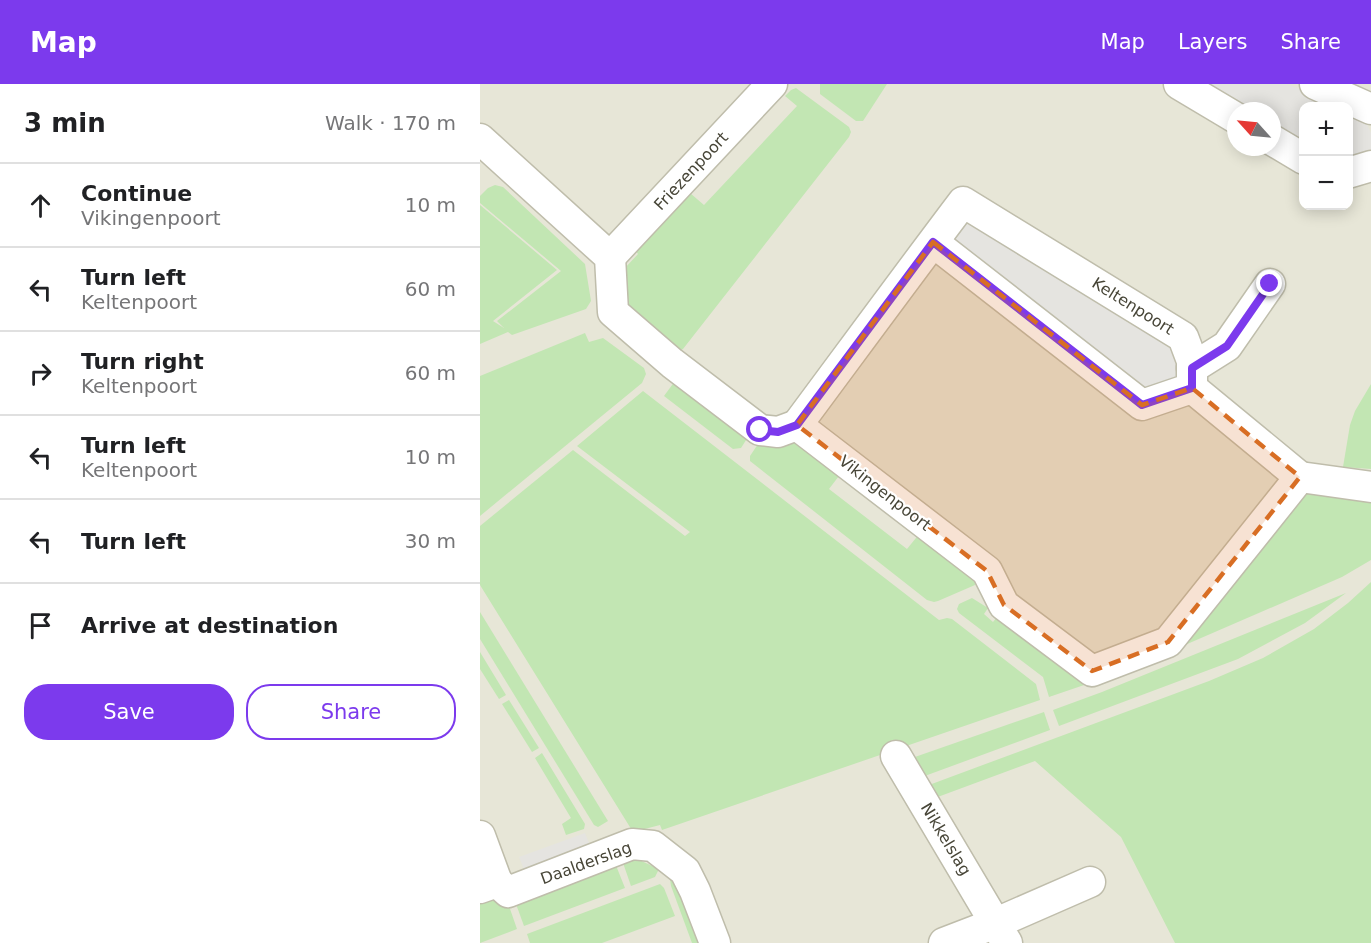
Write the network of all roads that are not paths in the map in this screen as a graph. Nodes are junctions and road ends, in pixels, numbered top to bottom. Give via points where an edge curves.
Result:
1 (771, 84) edge
2 (1179, 84) edge
3 (1315, 84) edge
4 (1371, 109) edge
5 (1227, 113) edge
6 (480, 139) edge
7 (1281, 145) edge
8 (1299, 156) edge
9 (1371, 166) edge
10 (1353, 171) edge
11 (933, 242) junction
12 (610, 257) junction
13 (1270, 284) dead end
14 (1192, 378) junction
15 (797, 425) junction
16 (1300, 477) junction
17 (1371, 488) edge
18 (896, 756) dead end
19 (480, 836) edge
20 (1090, 882) dead end
21 (488, 885) edge
22 (1002, 933) edge
23 (715, 943) edge
24 (944, 943) edge

1 - 12 street, Friezenpoort
2 - 5 street
3 - 4 street
6 - 12 street
7 - 8 street
9 - 10 street
11 - 14 street via 1142,405
11 - 14 street, Keltenpoort via 963,202 1183,337 1192,361
11 - 15 street, Keltenpoort
12 - 15 street via 613,312 760,430 778,432
13 - 14 street via 1227,346
14 - 16 street
15 - 16 street, Vikingenpoort via 987,571 1004,605 1092,671 1168,642
16 - 17 street
18 - 22 street, Nikkelslag
19 - 21 street
20 - 22 street
21 - 23 street, Daalderslag via 508,892 632,844 653,846 685,871
22 - 24 street

